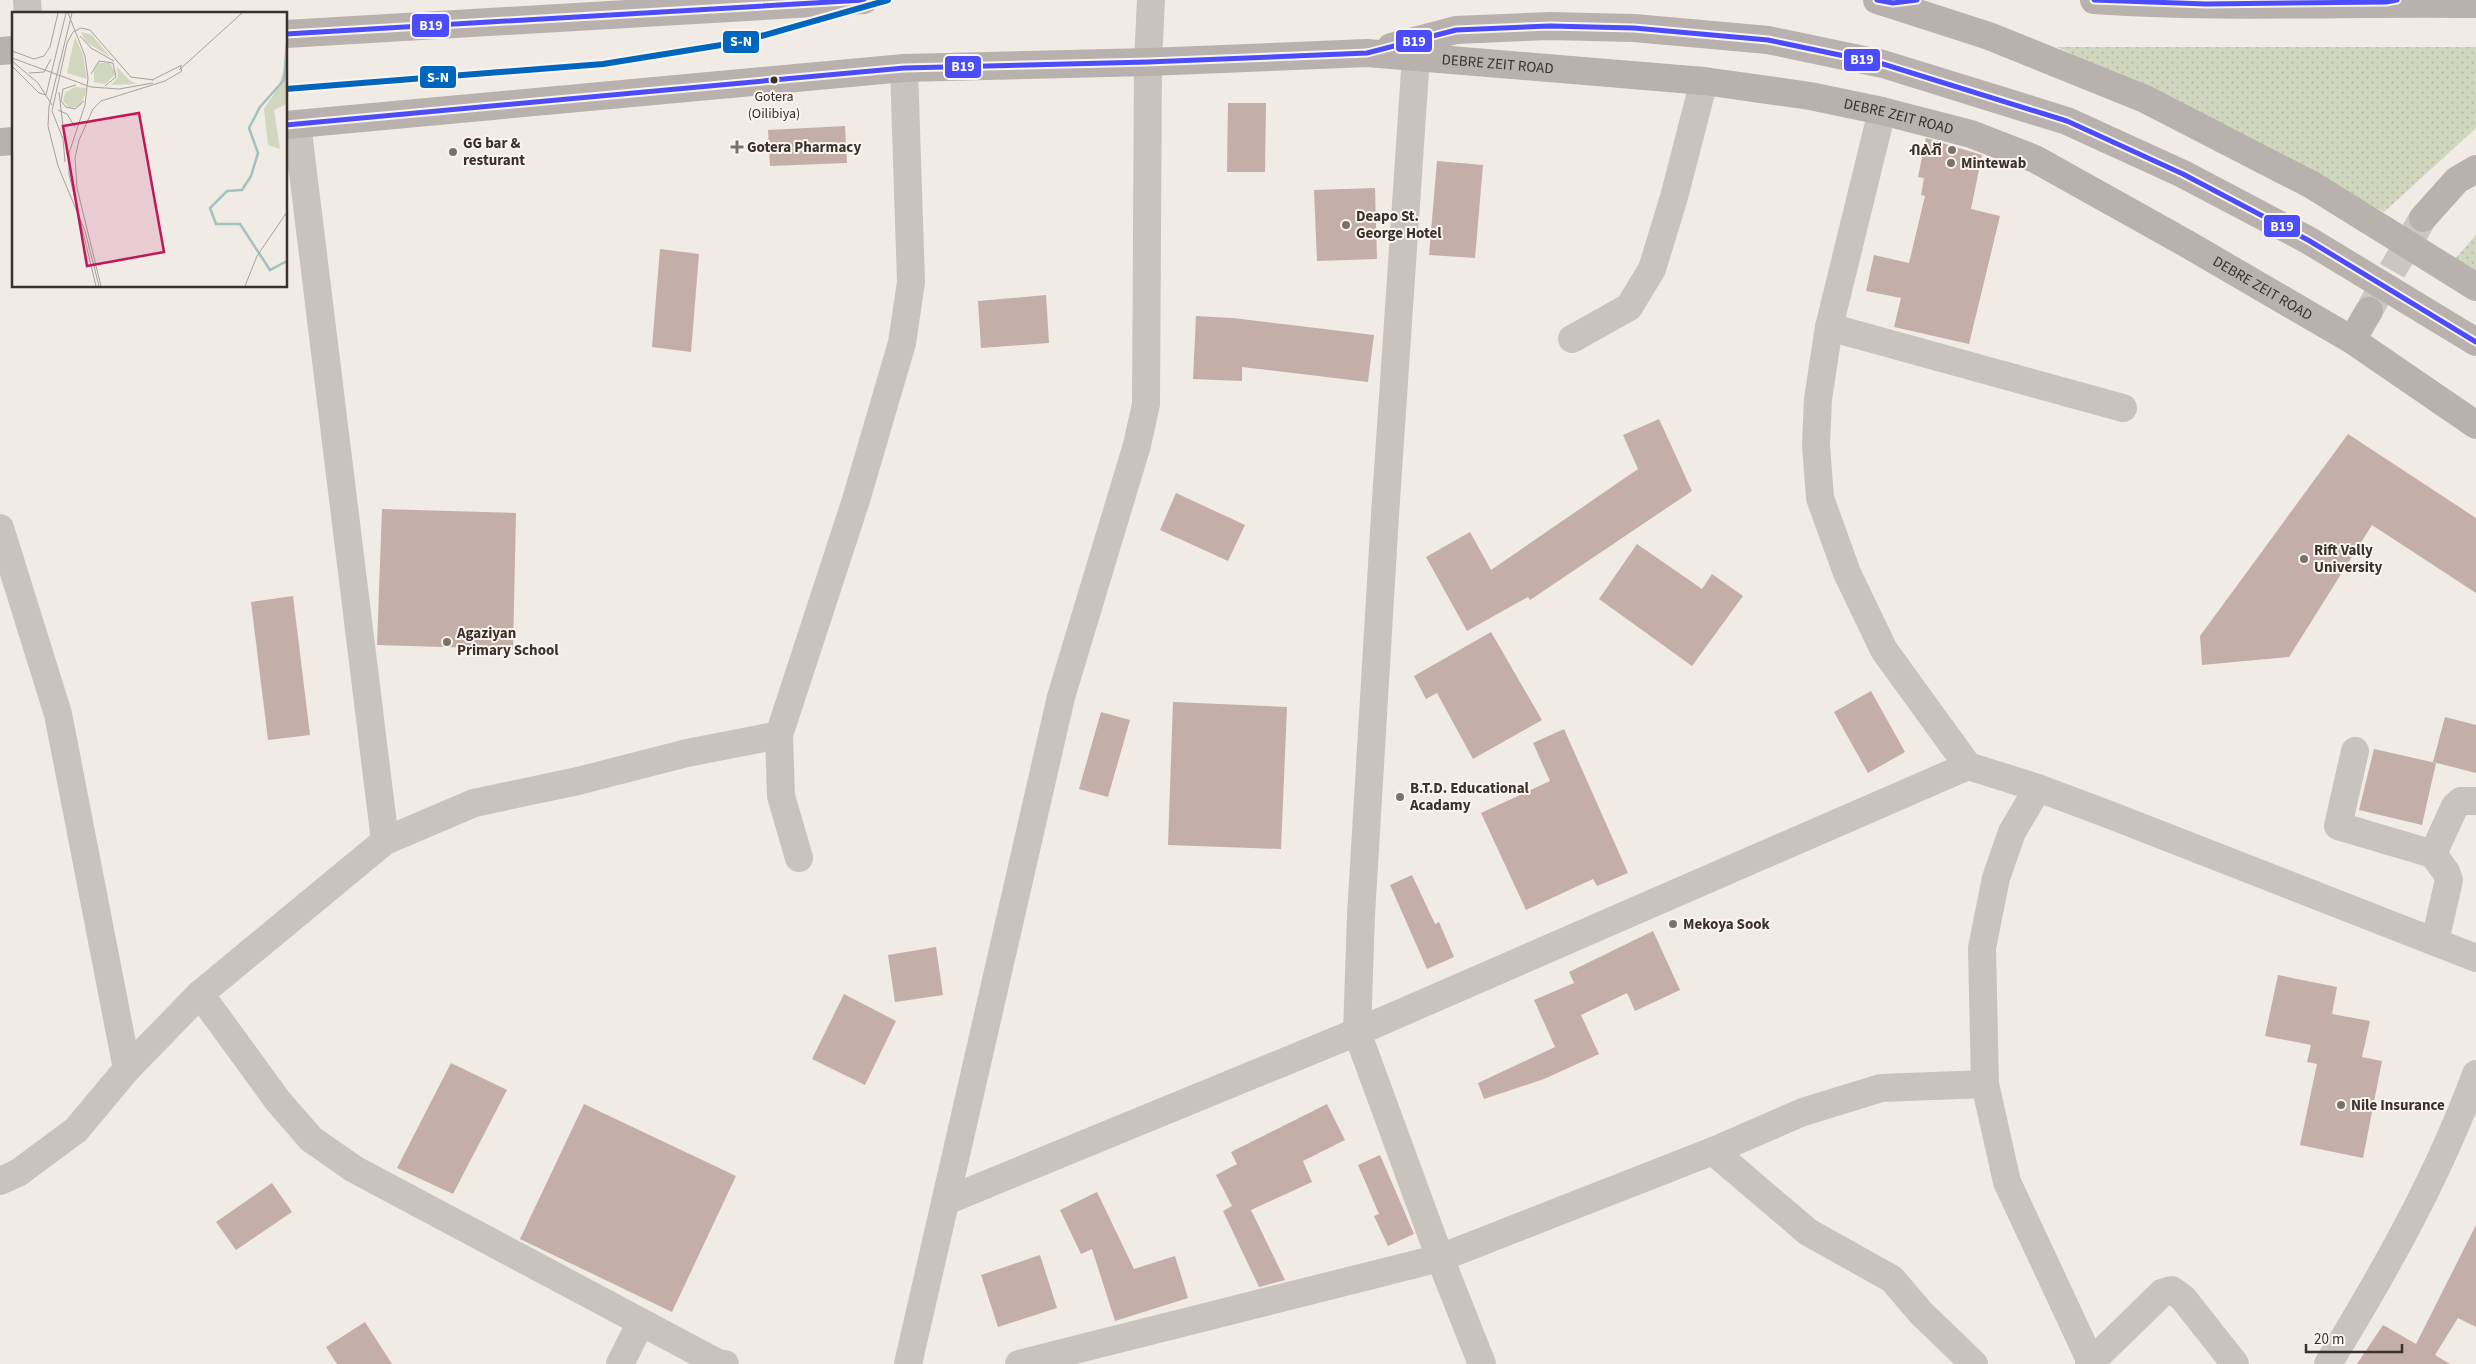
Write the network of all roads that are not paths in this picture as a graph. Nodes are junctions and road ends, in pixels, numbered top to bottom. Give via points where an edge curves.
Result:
1 (864, 0) edge
2 (1151, 0) edge
3 (2094, 0) edge
4 (1896, 1) edge
5 (2392, 1) edge
6 (2476, 4) edge
7 (288, 34) edge
8 (1367, 53) junction
9 (1416, 56) junction
10 (1148, 62) junction
11 (904, 68) junction
12 (1704, 81) junction
13 (1882, 111) junction
14 (292, 125) edge
15 (2476, 169) edge
16 (2424, 218) tunnel mouth
17 (2476, 287) edge
18 (2369, 311) tunnel mouth
19 (1829, 327) junction
20 (2470, 338) edge
21 (1572, 339) dead end
22 (2352, 340) junction
23 (2123, 408) dead end
24 (2476, 425) edge
25 (0, 528) edge
26 (779, 735) junction
27 (2356, 751) dead end
28 (1968, 766) junction
29 (2038, 788) junction
30 (2476, 802) edge
31 (385, 841) junction
32 (2433, 854) junction
33 (799, 858) dead end
34 (2435, 941) junction
35 (2476, 958) edge
36 (200, 994) junction
37 (1357, 1032) junction
38 (127, 1068) junction
39 (2476, 1074) edge
40 (1985, 1084) junction
41 (1713, 1151) junction
42 (0, 1181) edge
43 (946, 1201) junction
44 (1440, 1258) junction
45 (641, 1322) junction
46 (2090, 1363) edge
47 (620, 1364) edge
48 (725, 1364) edge
49 (908, 1364) edge
50 (1019, 1364) edge
51 (1482, 1364) edge
52 (1974, 1364) edge
53 (2235, 1364) edge
54 (2328, 1364) edge

1 - 7 main road
2 - 10 street
3 - 5 main road via 2206,4
4 - 17 main road via 2145,100 2312,185
5 - 6 main road
8 - 9 main road, DEBRE ZEIT ROAD
8 - 10 main road, DEBRE ZEIT ROAD
8 - 20 main road via 1456,30 1550,26 1634,28 1768,40 1883,64 2067,121 2183,174 2308,240
9 - 12 main road, DEBRE ZEIT ROAD
9 - 37 street via 1360,915
10 - 11 main road, DEBRE ZEIT ROAD
10 - 43 street via 1146,404 1137,445 1061,698
11 - 14 main road, DEBRE ZEIT ROAD
11 - 26 street via 911,282 902,343 856,500
12 - 13 main road, DEBRE ZEIT ROAD via 1810,96
12 - 21 street via 1652,269 1629,307
13 - 19 street
13 - 22 main road, DEBRE ZEIT ROAD via 1971,134 2035,159
14 - 31 street
15 - 16 main road via 2457,180
18 - 22 main road
19 - 23 street
19 - 28 street via 1818,399 1816,445 1820,498 1847,573 1884,650
22 - 24 main road, DEBRE ZEIT ROAD
25 - 38 street via 58,714
26 - 31 street via 474,803
26 - 33 street via 781,796
27 - 32 street via 2338,826
28 - 29 street
28 - 37 street
29 - 34 street
29 - 40 street via 2012,832 1999,869 1982,948
30 - 32 street via 2461,801 2455,806
31 - 36 street
32 - 34 street via 2449,880
34 - 35 street
36 - 38 street
36 - 45 street via 278,1101 311,1139 354,1169
37 - 43 street
37 - 44 street
38 - 42 street via 76,1130 18,1173
39 - 54 street via 2458,1124 2429,1187 2383,1274
40 - 41 street via 1881,1088 1802,1112
40 - 46 street via 2007,1182
41 - 44 street
41 - 52 street via 1808,1232 1892,1279 1921,1314
43 - 49 street
44 - 50 street
44 - 51 street
45 - 47 street
45 - 48 street
46 - 53 street via 2162,1293 2172,1290 2183,1298

